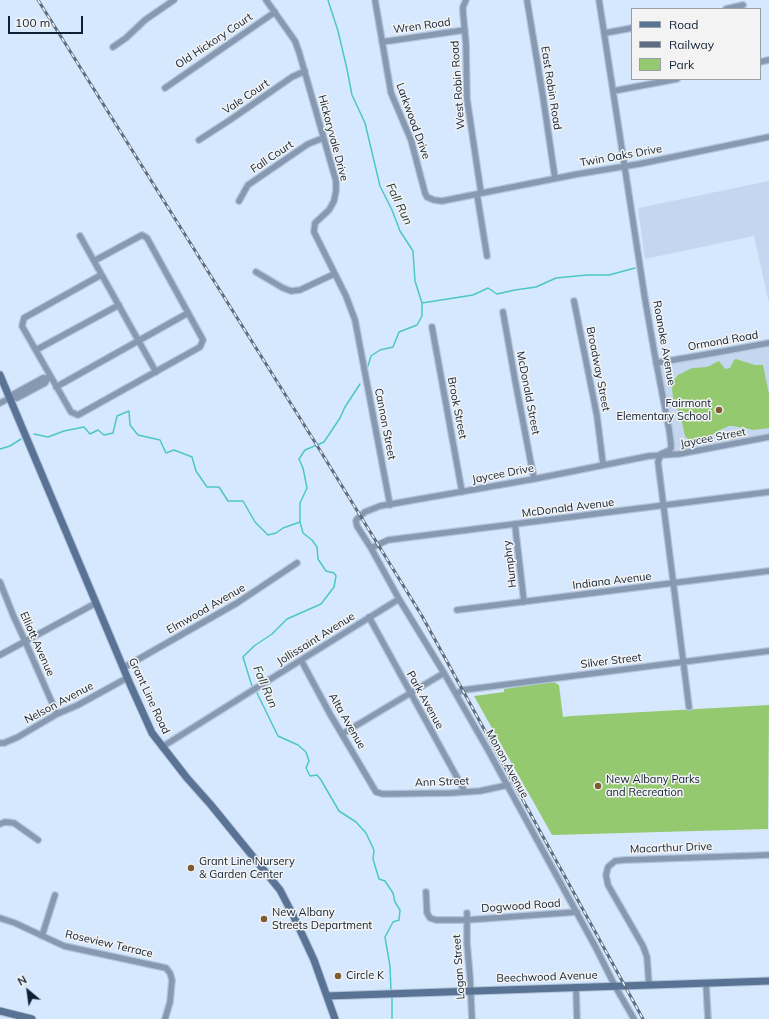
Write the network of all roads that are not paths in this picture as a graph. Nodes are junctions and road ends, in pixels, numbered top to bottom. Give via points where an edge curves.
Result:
1 (174, 0) edge
2 (266, 0) edge
3 (376, 0) edge
4 (466, 0) edge
5 (527, 0) edge
6 (599, 0) edge
7 (743, 5) dead end
8 (730, 8) edge
9 (275, 12) junction
10 (631, 28) edge
11 (465, 30) junction
12 (605, 33) junction
13 (382, 42) junction
14 (113, 47) dead end
15 (305, 71) junction
16 (672, 80) edge
17 (165, 88) dead end
18 (613, 91) junction
19 (769, 137) edge
20 (324, 138) junction
21 (199, 140) dead end
22 (625, 166) junction
23 (555, 178) junction
24 (479, 193) junction
25 (239, 201) dead end
26 (80, 236) dead end
27 (487, 256) dead end
28 (94, 261) junction
29 (256, 272) dead end
30 (334, 274) junction
31 (101, 275) junction
32 (574, 301) dead end
33 (118, 305) junction
34 (503, 312) dead end
35 (188, 313) junction
36 (432, 328) dead end
37 (138, 341) junction
38 (769, 342) edge
39 (361, 348) joint
40 (36, 350) junction
41 (656, 363) junction
42 (156, 372) junction
43 (0, 375) edge
44 (49, 377) junction
45 (56, 387) junction
46 (11, 397) junction
47 (0, 403) edge
48 (769, 438) edge
49 (660, 455) junction
50 (603, 464) junction
51 (534, 478) junction
52 (462, 492) junction
53 (769, 492) edge
54 (390, 505) junction
55 (664, 505) junction
56 (356, 523) joint
57 (515, 525) junction
58 (371, 548) junction
59 (297, 563) dead end
60 (769, 571) edge
61 (0, 582) edge
62 (674, 583) junction
63 (399, 599) junction
64 (524, 602) junction
65 (96, 603) junction
66 (457, 610) dead end
67 (368, 617) junction
68 (26, 641) junction
69 (769, 651) edge
70 (0, 655) edge
71 (301, 660) junction
72 (684, 662) junction
73 (123, 668) junction
74 (444, 672) junction
75 (127, 678) junction
76 (410, 693) junction
77 (456, 694) junction
78 (689, 707) dead end
79 (57, 714) junction
80 (342, 734) junction
81 (0, 743) edge
82 (162, 747) junction
83 (508, 785) junction
84 (376, 792) joint
85 (465, 792) junction
86 (0, 824) edge
87 (38, 840) dead end
88 (769, 855) edge
89 (426, 892) dead end
90 (55, 895) dead end
91 (576, 912) junction
92 (467, 913) dead end
93 (0, 918) edge
94 (467, 920) junction
95 (42, 936) junction
96 (769, 981) edge
97 (706, 983) junction
98 (649, 985) junction
99 (616, 986) junction
100 (576, 988) junction
101 (471, 991) junction
102 (326, 996) junction
103 (0, 1011) edge
104 (32, 1019) edge
105 (165, 1019) edge
106 (335, 1019) edge
107 (472, 1019) edge
108 (577, 1019) edge
109 (634, 1019) edge
110 (708, 1019) edge

1 - 14 street
2 - 9 street, Hickoryvale Drive
3 - 13 street, Larkwood Drive
4 - 11 street, West Robin Road via 463,12
5 - 23 street, East Robin Road
6 - 12 street, Roanoke Avenue
7 - 8 street
9 - 15 street, Hickoryvale Drive via 297,46
9 - 17 street, Old Hickory Court
10 - 12 street
11 - 13 street, Wren Road
11 - 24 street, West Robin Road via 467,100
12 - 18 street, Roanoke Avenue
13 - 24 street, Larkwood Drive via 391,93 411,140 427,197 438,201
15 - 20 street, Hickoryvale Drive
15 - 21 street, Vale Court via 292,77
16 - 18 street
18 - 22 street, Roanoke Avenue
19 - 22 street, Twin Oaks Drive
20 - 25 street, Fall Court via 308,144 248,185
20 - 30 street, Hickoryvale Drive via 336,181 336,191 329,210 315,223 314,232
22 - 23 street, Twin Oaks Drive
22 - 41 street, Roanoke Avenue
23 - 24 street, Twin Oaks Drive
24 - 27 street, West Robin Road
26 - 28 street
28 - 31 street
28 - 35 street via 142,235 147,238
29 - 30 street via 291,291 300,290
30 - 39 street, Hickoryvale Drive via 353,311
31 - 33 street
31 - 40 street via 24,318 22,326
32 - 50 street, Broadway Street
33 - 37 street
33 - 40 street
34 - 51 street, McDonald Street
35 - 37 street
35 - 42 street via 203,340 200,347
36 - 52 street, Brook Street
37 - 42 street
37 - 45 street
38 - 41 street, Ormond Road
39 - 54 street, Cannon Street
40 - 44 street
41 - 49 street, Roanoke Avenue via 671,444 670,450
42 - 45 street via 78,415 71,412
43 - 46 main road, Grant Line Road
44 - 45 street
44 - 46 street
46 - 47 street
46 - 65 main road, Grant Line Road
48 - 49 street, Jaycee Street
49 - 50 street, Jaycee Drive
49 - 55 street via 658,462
50 - 51 street, Jaycee Drive
51 - 52 street, Jaycee Drive
52 - 54 street, Jaycee Drive
53 - 55 street, McDonald Avenue
54 - 56 street, Jaycee Drive via 368,510
55 - 57 street, McDonald Avenue
55 - 62 street
56 - 58 street, Monon Avenue
57 - 58 street, McDonald Avenue via 388,540
57 - 64 street, Humphry
58 - 63 street, Monon Avenue
59 - 73 street, Elmwood Avenue via 237,603
60 - 62 street, Indiana Avenue
61 - 68 street, Elliott Avenue
62 - 64 street, Indiana Avenue
62 - 72 street
63 - 67 street, Jollissaint Avenue
63 - 74 street, Monon Avenue
64 - 66 street, Indiana Avenue
65 - 68 street
65 - 73 main road, Grant Line Road
67 - 71 street, Jollissaint Avenue
67 - 76 street, Park Avenue
68 - 70 street
68 - 79 street, Elliott Avenue
69 - 72 street, Silver Street
71 - 80 street, Alta Avenue
71 - 82 street, Jollissaint Avenue
72 - 77 street, Silver Street via 463,690
72 - 78 street
73 - 75 main road, Grant Line Road
74 - 76 street
74 - 77 street, Monon Avenue
75 - 79 street, Nelson Avenue
75 - 82 main road, Grant Line Road via 152,733
76 - 80 street
76 - 85 street, Park Avenue
77 - 83 street, Monon Avenue
79 - 81 street, Nelson Avenue via 18,737
80 - 84 street, Alta Avenue
82 - 102 main road, Grant Line Road via 280,890 314,960
83 - 85 street, Ann Street
83 - 91 street, Monon Avenue
84 - 85 street, Ann Street
86 - 87 street via 14,823
88 - 98 street, Macarthur Drive via 625,860 615,861 608,867 608,885 647,957
89 - 94 street, Dogwood Road via 427,913 430,918
90 - 95 street
91 - 94 street, Dogwood Road
91 - 99 street, Monon Avenue
92 - 94 street, Logan Street
93 - 95 street, Roseview Terrace
94 - 101 street, Logan Street
95 - 105 street, Roseview Terrace via 71,948 166,968 172,980
96 - 97 main road, Beechwood Avenue
97 - 98 main road, Beechwood Avenue
97 - 110 street
98 - 99 main road, Beechwood Avenue
99 - 100 main road, Beechwood Avenue
99 - 109 street, Monon Avenue
100 - 101 main road, Beechwood Avenue
100 - 108 street
101 - 102 main road, Beechwood Avenue
101 - 107 street, Logan Street
102 - 106 main road, Grant Line Road
103 - 104 main road

